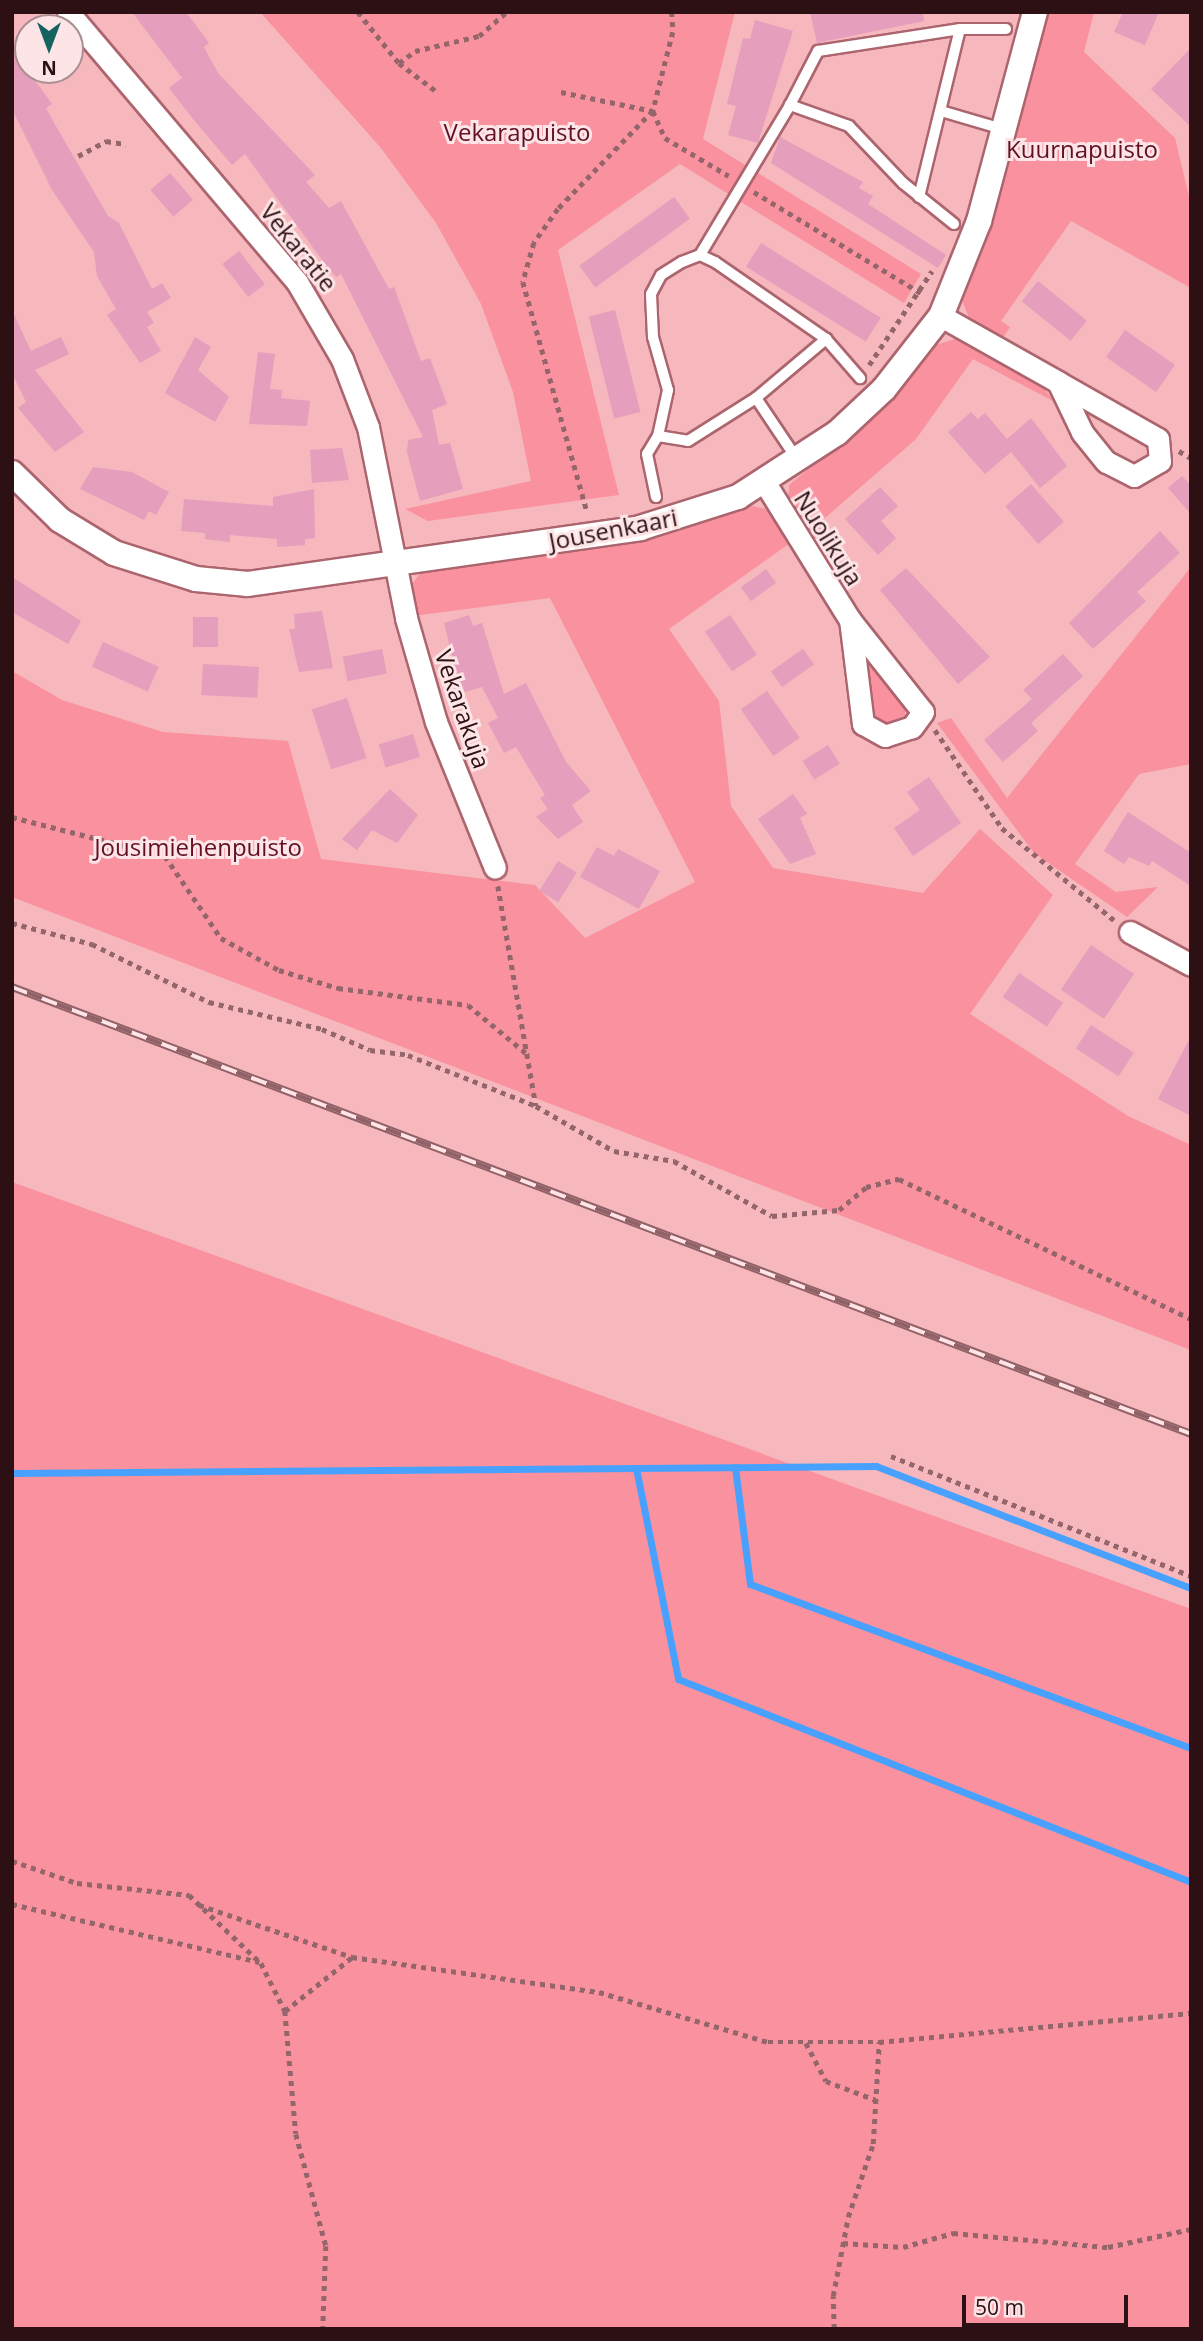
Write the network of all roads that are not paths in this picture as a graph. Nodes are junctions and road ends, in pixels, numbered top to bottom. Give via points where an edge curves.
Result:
1 (68, 12) edge
2 (1035, 12) edge
3 (960, 29) junction
4 (1006, 29) dead end
5 (790, 105) junction
6 (941, 111) junction
7 (1002, 129) junction
8 (919, 197) junction
9 (954, 224) dead end
10 (700, 256) junction
11 (941, 316) junction
12 (826, 339) junction
13 (860, 378) dead end
14 (1058, 382) junction
15 (756, 398) junction
16 (658, 436) junction
17 (799, 461) junction
18 (12, 473) edge
19 (765, 483) junction
20 (656, 497) dead end
21 (394, 564) junction
22 (850, 620) junction
23 (495, 868) road end
24 (1130, 932) road end
25 (1191, 965) edge

1 - 21 street, Vekaratie via 315,309 368,427
2 - 7 street, Jousenkaari
3 - 4 lane
3 - 5 lane via 818,51
3 - 6 lane
5 - 8 lane via 849,126
5 - 10 lane
6 - 7 lane
6 - 8 lane
7 - 11 street, Jousenkaari via 979,221
8 - 9 lane
10 - 12 lane
10 - 16 lane via 660,275 651,294 653,337 668,390
11 - 14 street
11 - 17 street, Jousenkaari via 884,389
12 - 13 lane
12 - 15 lane
14 - 14 street via 1082,432 1106,462 1134,476 1160,461 1158,439
15 - 16 lane via 688,441
15 - 17 lane
16 - 20 lane via 647,454
17 - 19 street, Jousenkaari
18 - 21 street, Jousenkaari via 86,538 147,567 196,579 248,584
19 - 21 street, Jousenkaari via 662,524
19 - 22 street, Nuolikuja
21 - 23 street, Vekarakuja via 436,722
22 - 22 street, Nuolikuja via 863,724 885,736 912,727 923,712
24 - 25 street

